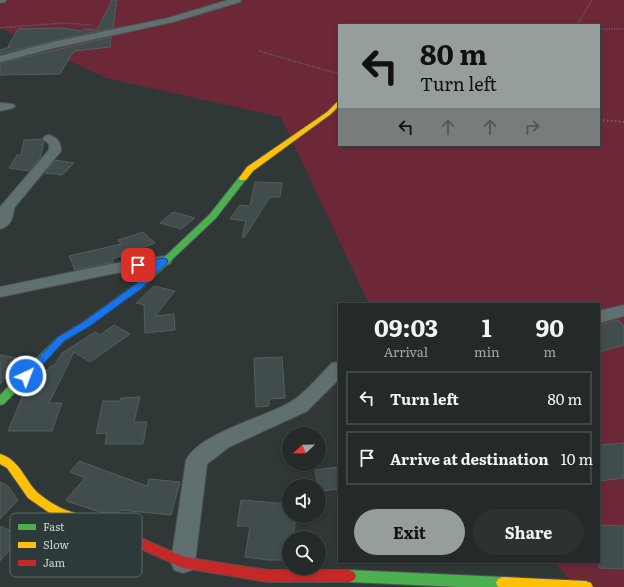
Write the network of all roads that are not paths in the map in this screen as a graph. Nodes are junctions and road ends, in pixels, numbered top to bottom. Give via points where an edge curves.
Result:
1 (237, 0) edge
2 (0, 59) edge
3 (338, 103) edge
4 (49, 139) dead end
5 (0, 224) edge
6 (164, 261) junction
7 (0, 292) edge
8 (624, 310) edge
9 (600, 317) edge
10 (338, 369) edge
11 (0, 401) edge
12 (0, 458) edge
13 (61, 513) edge
14 (142, 543) edge
15 (183, 562) junction
16 (586, 587) edge

1 - 2 street via 170,20
3 - 6 street via 329,113 250,169 213,216
4 - 5 street via 55,143 55,151 7,206 5,219
6 - 7 street
6 - 11 street via 139,286 61,339
8 - 9 street
10 - 15 street via 300,406 222,441 197,460
12 - 13 street via 11,465 32,495
14 - 15 street
15 - 16 street via 268,576 322,575

